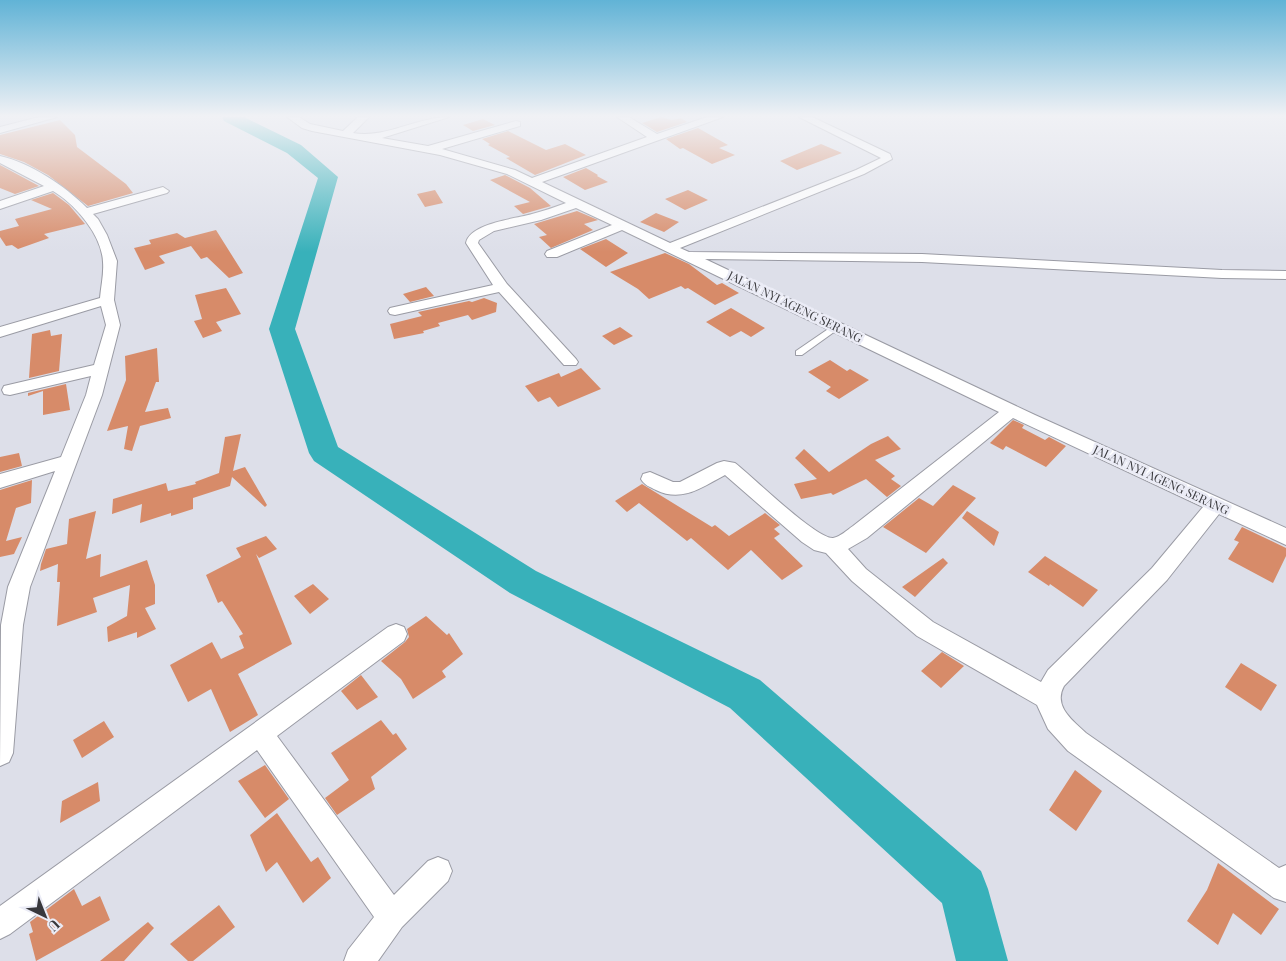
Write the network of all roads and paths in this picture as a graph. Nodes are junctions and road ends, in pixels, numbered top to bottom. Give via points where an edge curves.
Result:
1 (8, 162) edge
2 (478, 162) edge
3 (589, 162) edge
4 (881, 162) edge
5 (532, 182) junction
6 (55, 186) junction
7 (163, 191) dead end
8 (578, 203) junction
9 (0, 205) edge
10 (86, 212) junction
11 (623, 225) junction
12 (670, 247) junction
13 (552, 254) dead end
14 (688, 256) junction
15 (1286, 275) edge
16 (502, 287) junction
17 (107, 300) junction
18 (395, 311) dead end
19 (836, 327) junction
20 (0, 332) edge
21 (799, 353) dead end
22 (570, 362) dead end
23 (102, 368) junction
24 (10, 390) dead end
25 (1011, 410) junction
26 (68, 461) junction
27 (650, 479) dead end
28 (0, 481) edge
29 (1215, 505) junction
30 (1286, 537) edge
31 (832, 546) junction
32 (396, 634) dead end
33 (1046, 698) junction
34 (260, 733) junction
35 (0, 746) edge
36 (0, 753) edge
37 (438, 871) dead end
38 (1285, 886) edge
39 (392, 917) junction
40 (0, 924) edge
41 (359, 961) edge

1 - 6 street
2 - 5 street, JALAN NYI AGENG SERANG
3 - 5 street
4 - 12 street
5 - 8 street, JALAN NYI AGENG SERANG
6 - 9 street
6 - 10 street
7 - 10 street
8 - 11 street, JALAN NYI AGENG SERANG
8 - 16 street via 538,217 490,228 473,238 472,243
10 - 17 street via 101,235 110,261
11 - 12 street, JALAN NYI AGENG SERANG
11 - 13 street
12 - 14 street, JALAN NYI AGENG SERANG
14 - 15 street via 922,258
14 - 19 street, JALAN NYI AGENG SERANG
16 - 18 street
16 - 22 street
17 - 20 street
17 - 23 street via 113,325
19 - 21 lane
19 - 25 street, JALAN NYI AGENG SERANG
23 - 24 street
23 - 26 street
25 - 29 street, JALAN NYI AGENG SERANG
25 - 31 street via 860,532
26 - 28 street
26 - 35 street via 19,587
27 - 31 street via 676,490 728,468 810,538
29 - 30 street, JALAN NYI AGENG SERANG
29 - 33 street via 1194,536 1056,678
31 - 33 street via 859,575 925,629
32 - 34 street
33 - 38 street via 1061,727 1077,742
34 - 39 street
34 - 40 street
35 - 36 street
37 - 39 street
39 - 41 street

